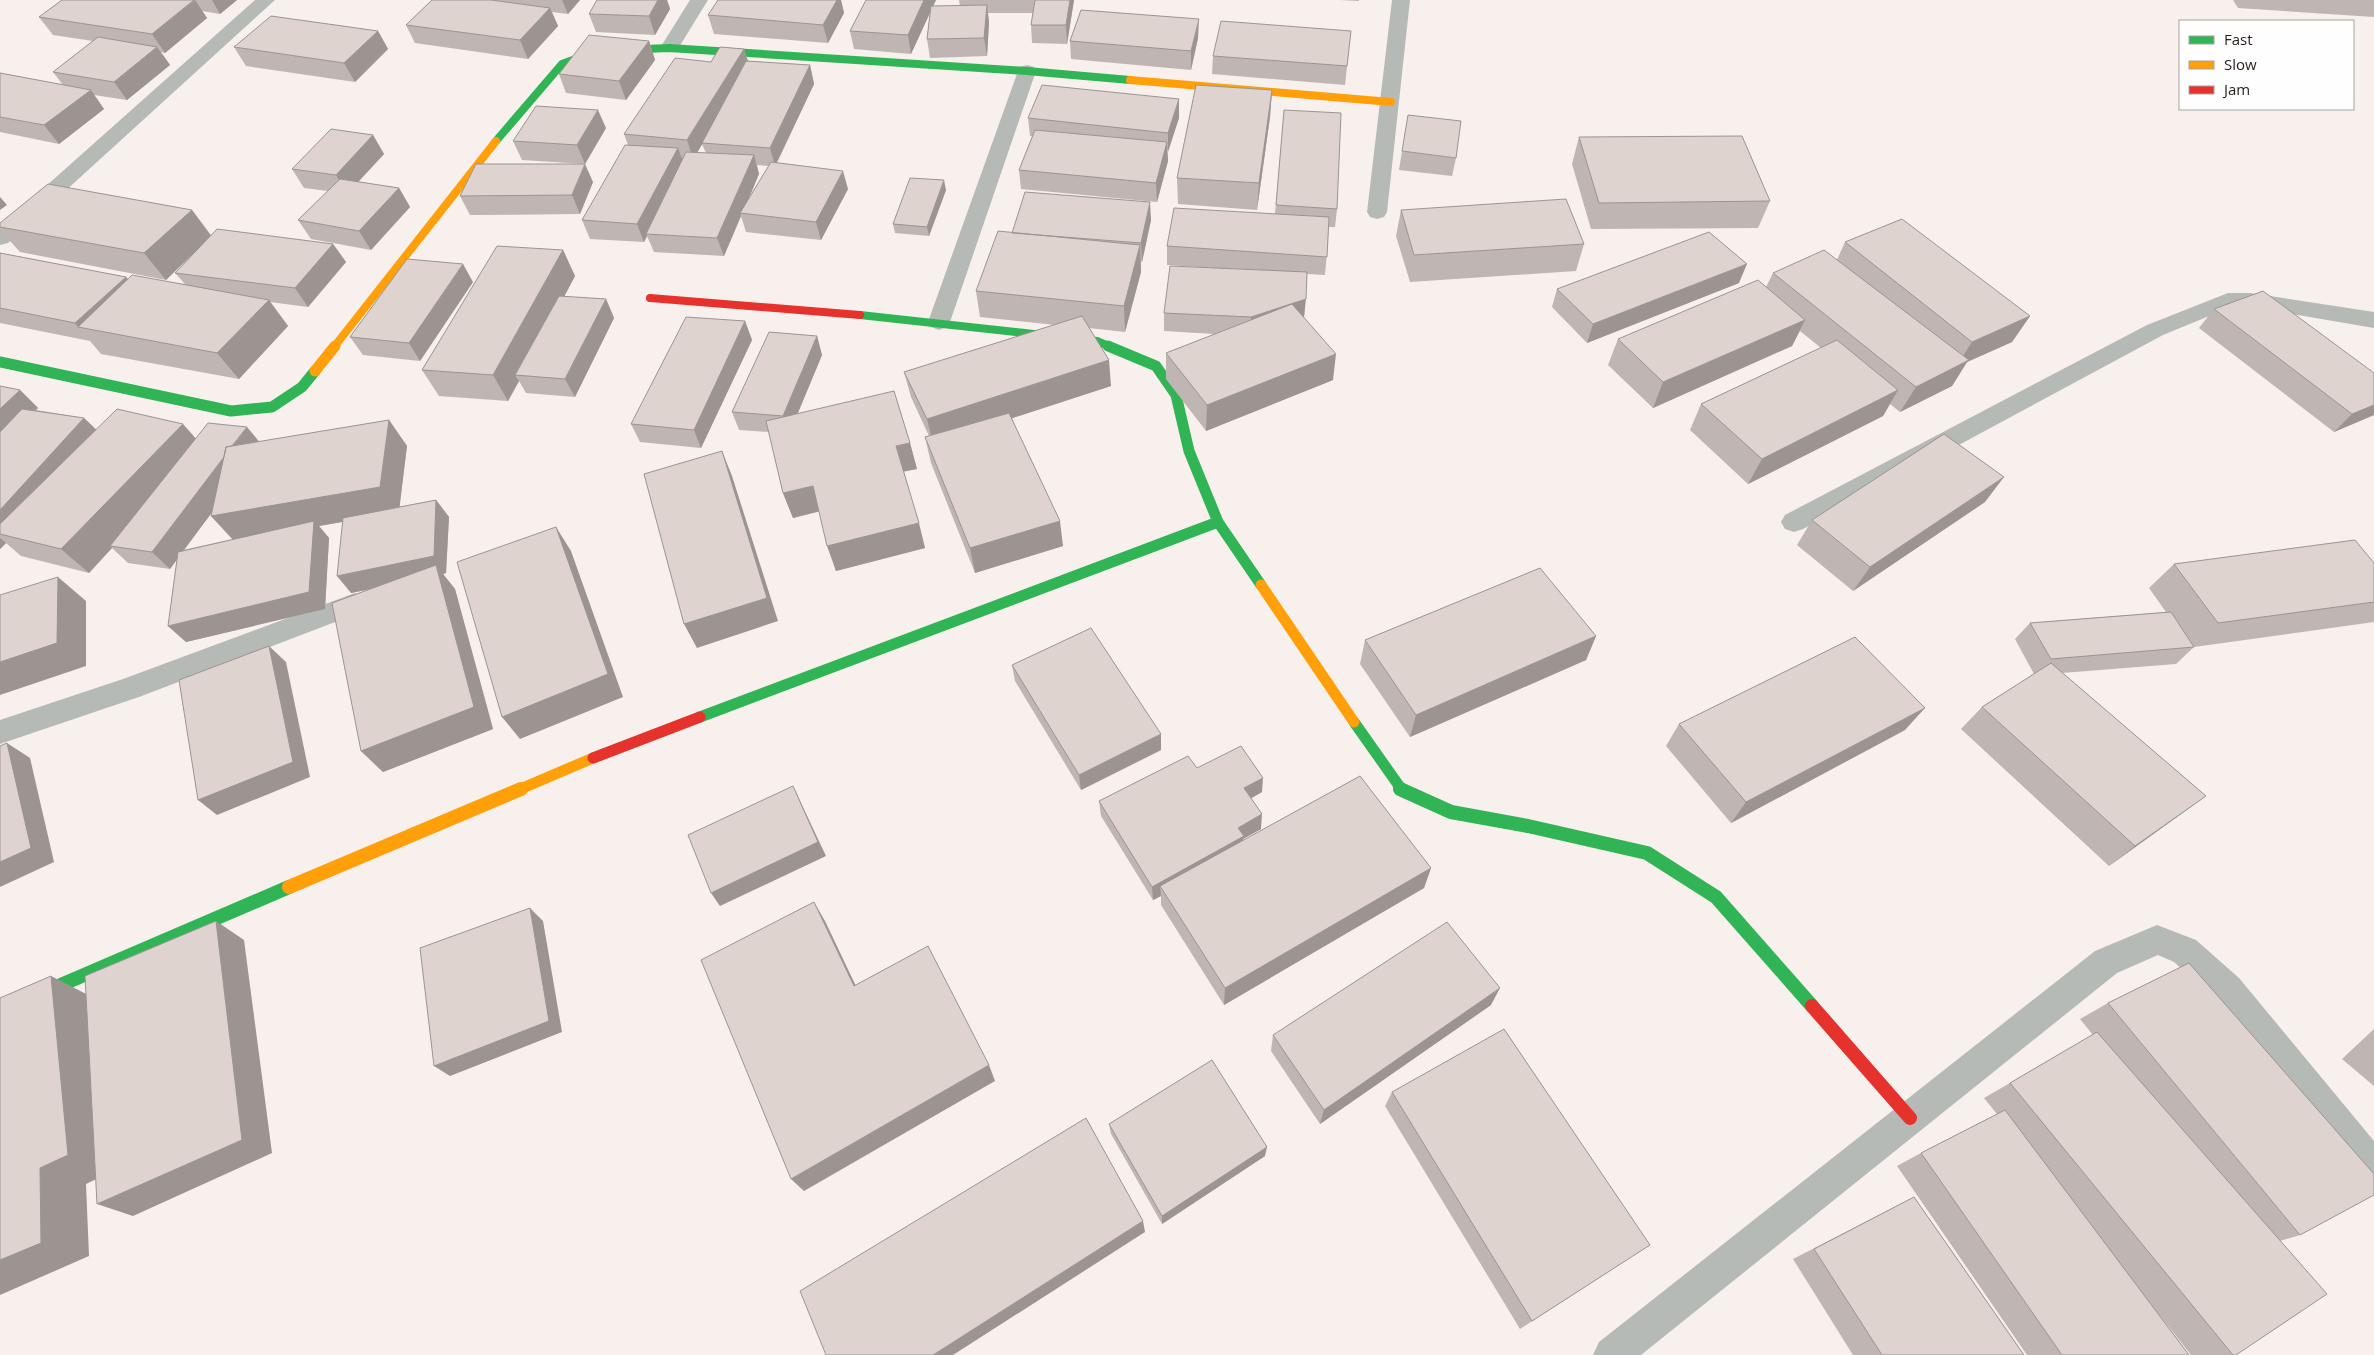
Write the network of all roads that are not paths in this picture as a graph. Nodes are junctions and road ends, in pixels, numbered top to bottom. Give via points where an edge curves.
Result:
1 (266, 0) edge
2 (699, 0) edge
3 (1401, 0) edge
4 (669, 48) junction
5 (1027, 71) junction
6 (1391, 102) junction
7 (1377, 212) dead end
8 (0, 238) edge
9 (650, 298) dead end
10 (2374, 320) edge
11 (939, 322) junction
12 (0, 362) edge
13 (1218, 522) junction
14 (1794, 522) dead end
15 (355, 604) edge
16 (0, 732) edge
17 (0, 1011) edge
18 (1910, 1118) junction
19 (2374, 1168) edge
20 (1612, 1355) edge

1 - 8 street
2 - 4 street
3 - 6 street
4 - 5 street
4 - 12 street via 597,51 562,64 524,106 302,387 272,407 231,411
5 - 6 street
5 - 11 street
6 - 7 street
9 - 11 street
10 - 14 street via 2250,300 2228,300 2155,330
11 - 13 street via 1097,341 1156,366 1176,395 1189,451
13 - 17 street via 552,774
13 - 18 street via 1400,789 1451,812 1647,853 1716,897
15 - 16 street via 130,689
18 - 19 street via 2106,962 2157,940 2185,951 2228,988
18 - 20 street

